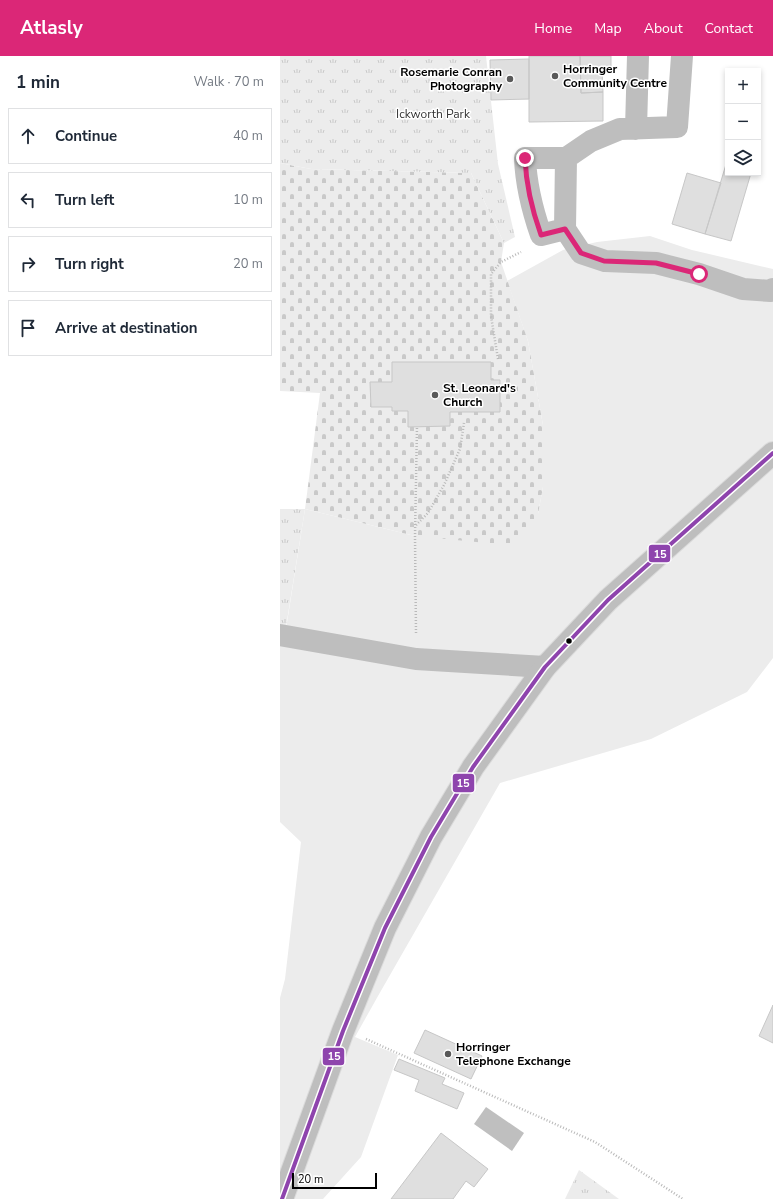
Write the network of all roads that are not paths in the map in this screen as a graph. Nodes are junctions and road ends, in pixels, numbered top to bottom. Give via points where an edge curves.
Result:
1 (638, 56) edge
2 (682, 56) edge
3 (636, 128) junction
4 (566, 158) junction
5 (565, 229) junction
6 (773, 289) edge
7 (773, 453) edge
8 (280, 635) edge
9 (545, 668) junction
10 (282, 1199) edge

1 - 3 main road
2 - 3 main road via 677,127
3 - 4 main road via 620,129 592,141
4 - 5 main road
4 - 5 main road via 525,158 532,211 541,235
5 - 6 main road via 581,253 604,261 656,263 742,289
7 - 9 main road via 608,600
8 - 9 main road via 416,660
9 - 10 main road via 474,767 434,831 385,928 343,1031

